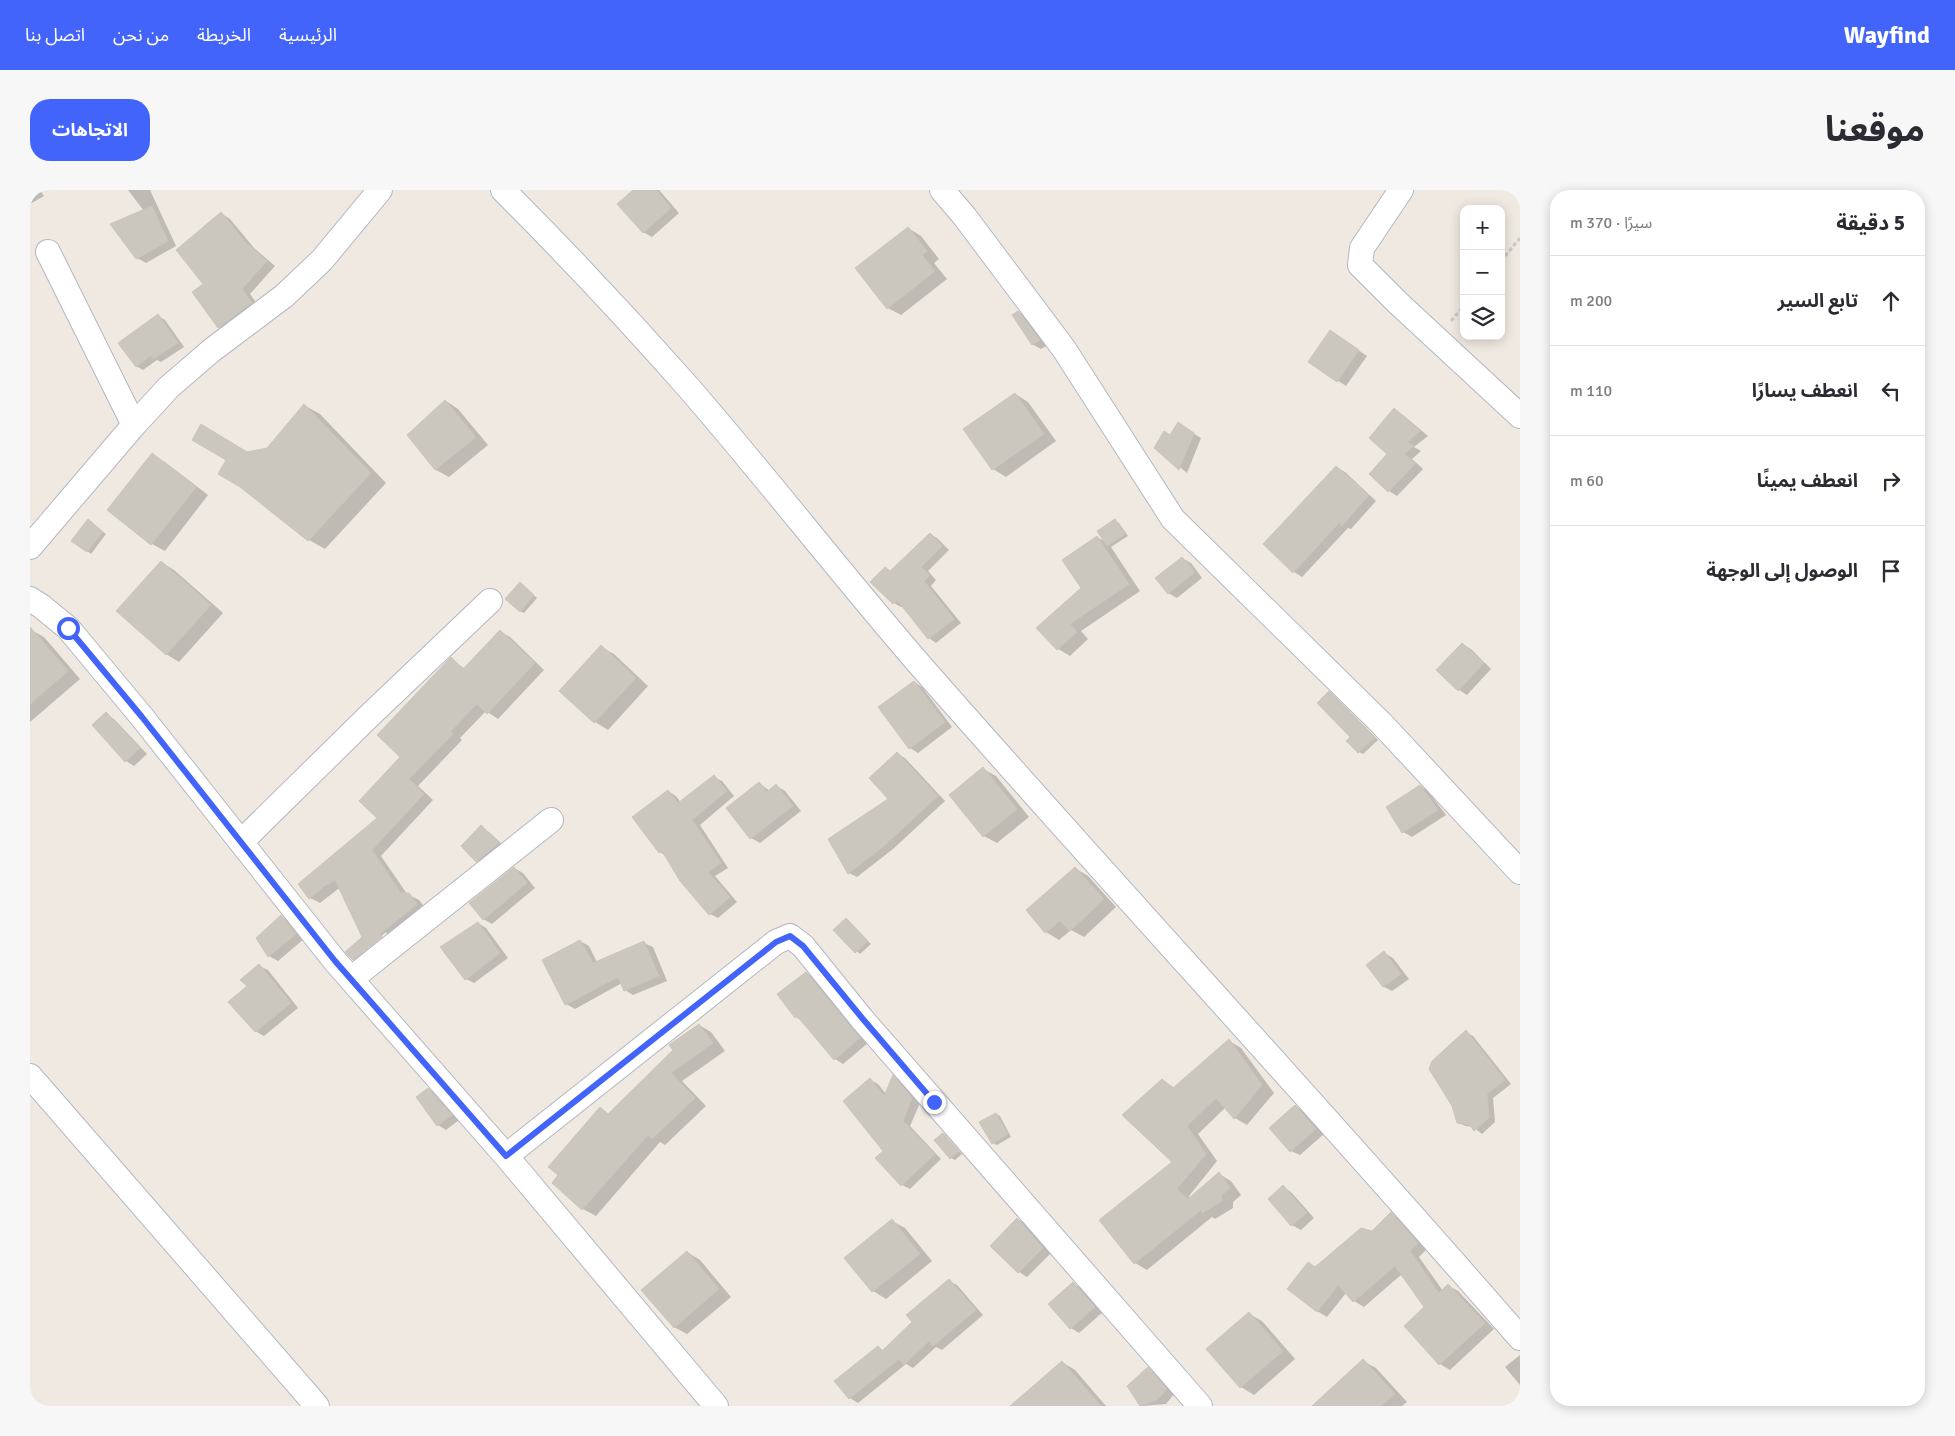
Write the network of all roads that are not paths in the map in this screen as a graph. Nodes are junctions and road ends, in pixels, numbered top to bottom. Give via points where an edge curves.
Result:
1 (380, 190) edge
2 (503, 190) edge
3 (942, 190) edge
4 (1401, 190) edge
5 (48, 252) dead end
6 (1520, 416) edge
7 (134, 425) junction
8 (30, 546) edge
9 (30, 599) edge
10 (490, 601) dead end
11 (551, 820) dead end
12 (241, 842) junction
13 (1520, 872) edge
14 (351, 979) junction
15 (30, 1076) edge
16 (506, 1156) junction
17 (1520, 1338) edge
18 (317, 1406) edge
19 (716, 1406) edge
20 (1200, 1406) edge

1 - 7 street via 322,260 290,290 169,387
2 - 17 street via 618,309 689,389 905,647 1072,838 1406,1207
3 - 13 street via 1064,349 1173,519 1381,723
4 - 6 street via 1362,248 1360,265
5 - 7 street
7 - 8 street
9 - 12 street via 68,628
10 - 12 street
11 - 14 street
12 - 14 street
14 - 16 street
15 - 18 street
16 - 19 street
16 - 20 street via 776,942 790,936 803,946

